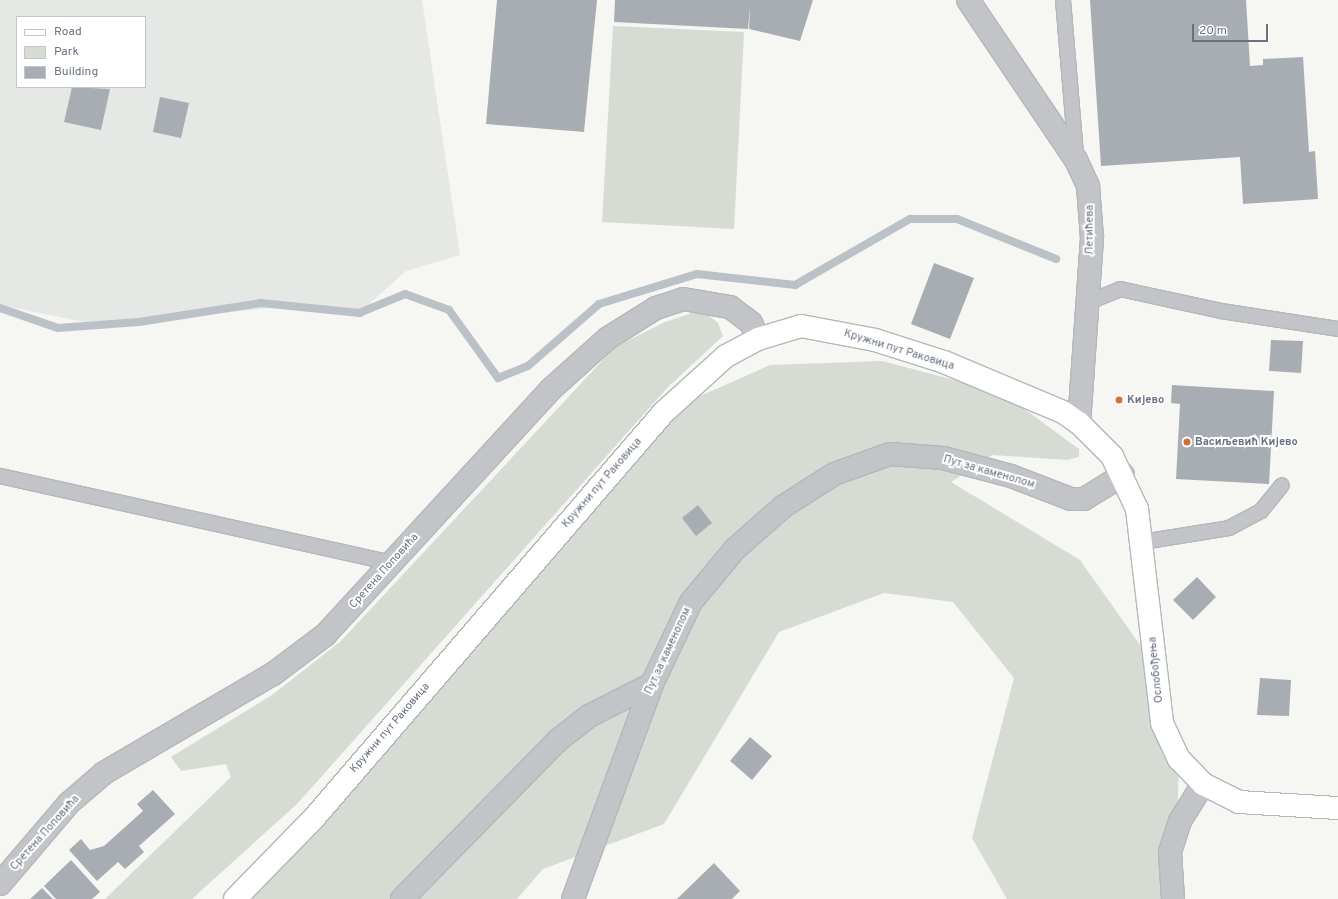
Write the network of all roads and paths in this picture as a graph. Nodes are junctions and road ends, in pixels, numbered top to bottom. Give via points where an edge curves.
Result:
1 (968, 0) edge
2 (1063, 0) edge
3 (1076, 160) junction
4 (1086, 302) junction
5 (1338, 329) edge
6 (758, 339) junction
7 (1079, 423) junction
8 (1123, 475) junction
9 (0, 476) edge
10 (1282, 485) dead end
11 (1142, 542) junction
12 (391, 563) junction
13 (652, 684) junction
14 (1203, 784) junction
15 (1338, 808) edge
16 (0, 884) edge
17 (235, 899) edge
18 (402, 899) edge
19 (573, 899) edge
20 (1173, 899) edge

1 - 3 street, Летићева
2 - 3 lane
3 - 4 street, Летићева via 1088,186 1092,212
4 - 5 lane via 1120,289 1221,310
4 - 7 street, Летићева
6 - 7 main road, Кружни пут Раковица via 801,326 875,340 944,362 1063,412
6 - 12 street, Сретена Поповића via 743,315 718,303 683,300 656,308 608,338 555,384
6 - 17 main road, Кружни пут Раковица via 726,356 664,412 314,818
7 - 8 main road, Ослобођења via 1104,446
8 - 11 main road, Ослобођења via 1137,509
8 - 13 street, Пут за каменолом via 1084,499 1071,499 1011,476 943,458 890,454 834,474 784,506 735,549 690,602
9 - 12 lane
10 - 11 lane via 1261,510 1229,528
11 - 14 main road, Ослобођења via 1162,724 1179,760
12 - 16 street, Сретена Поповића via 309,649 104,773 69,803
13 - 18 street via 589,716 557,741
13 - 19 street, Пут за каменолом
14 - 15 main road, Ослобођења via 1238,802
14 - 20 street via 1180,821 1170,852

